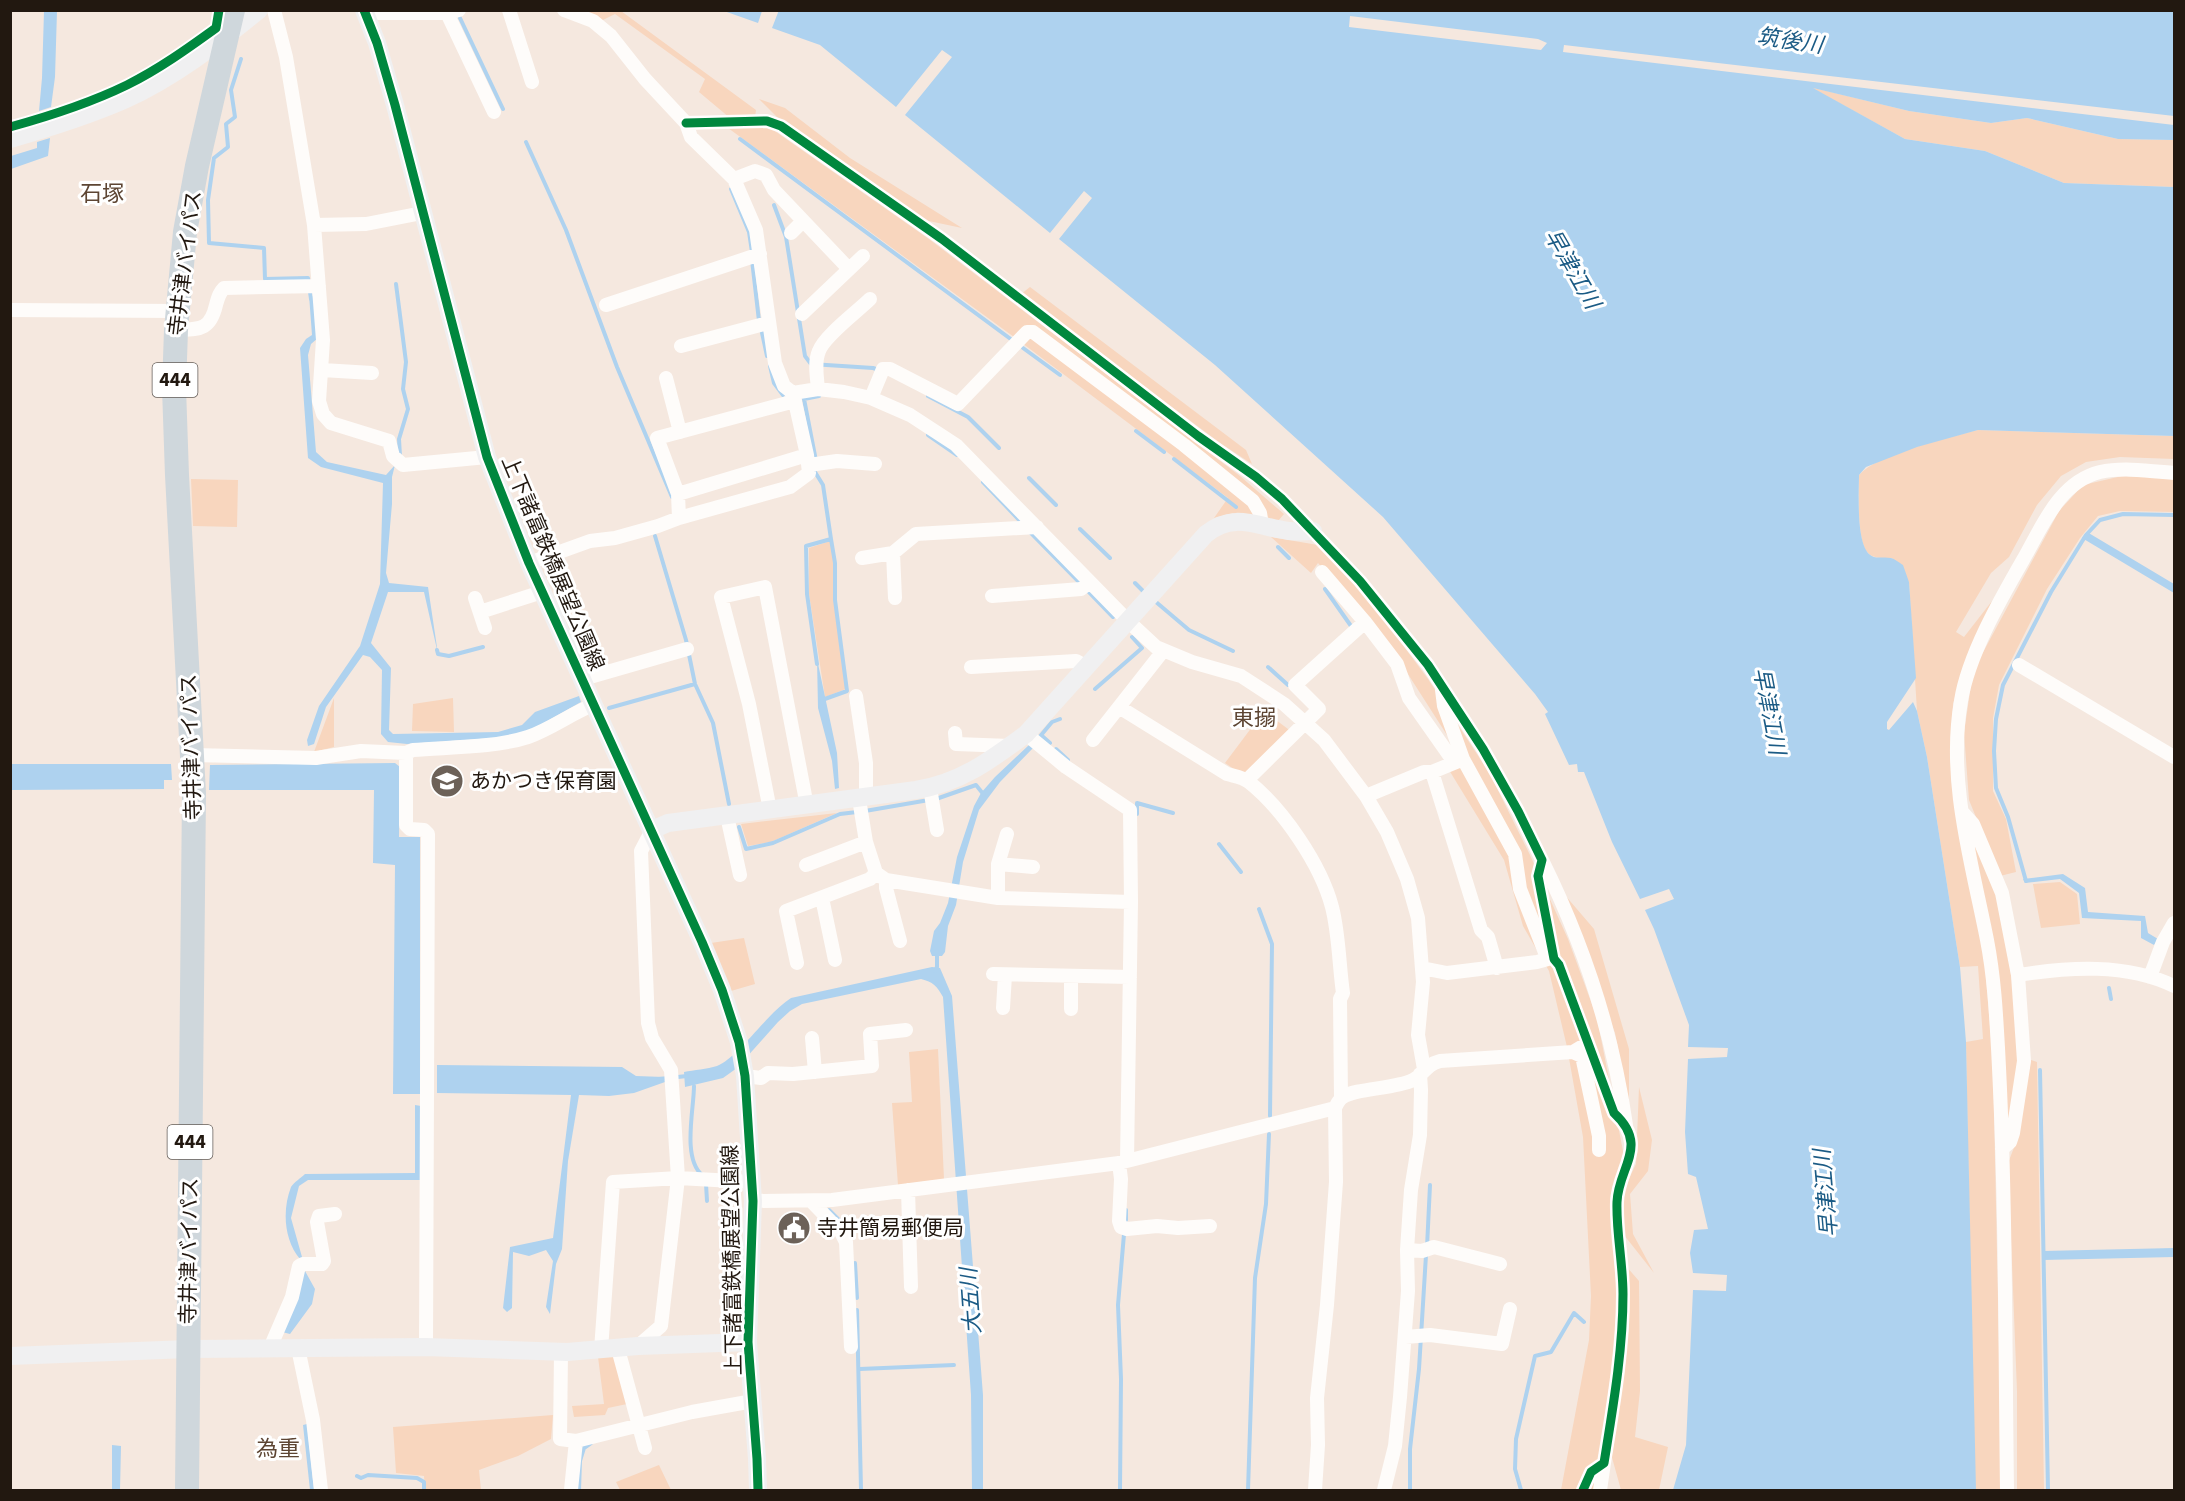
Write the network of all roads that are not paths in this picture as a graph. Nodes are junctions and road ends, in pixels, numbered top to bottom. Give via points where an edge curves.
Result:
1 (233, 10) edge
2 (259, 10) edge
3 (274, 10) edge
4 (509, 10) edge
5 (564, 10) edge
6 (366, 11) edge
7 (453, 12) edge
8 (229, 34) junction
9 (532, 82) dead end
10 (494, 112) dead end
11 (686, 123) junction
12 (10, 139) edge
13 (734, 179) junction
14 (422, 213) junction
15 (803, 221) junction
16 (314, 225) junction
17 (791, 233) dead end
18 (755, 256) junction
19 (863, 256) dead end
20 (849, 269) junction
21 (319, 286) junction
22 (870, 299) dead end
23 (606, 305) dead end
24 (10, 310) edge
25 (802, 314) dead end
26 (176, 320) junction
27 (762, 325) junction
28 (681, 346) dead end
29 (322, 370) junction
30 (372, 373) dead end
31 (666, 378) dead end
32 (818, 389) junction
33 (794, 397) junction
34 (871, 398) junction
35 (680, 432) junction
36 (487, 457) junction
37 (812, 461) junction
38 (875, 464) dead end
39 (2175, 472) edge
40 (678, 494) junction
41 (679, 518) junction
42 (1262, 525) junction
43 (1031, 528) junction
44 (1313, 531) junction
45 (893, 553) junction
46 (862, 558) dead end
47 (529, 563) junction
48 (1322, 572) dead end
49 (1085, 586) junction
50 (542, 592) junction
51 (992, 596) dead end
52 (475, 598) dead end
53 (895, 598) dead end
54 (480, 612) junction
55 (1128, 621) junction
56 (1365, 622) junction
57 (485, 628) dead end
58 (687, 649) dead end
59 (1163, 651) junction
60 (2019, 665) dead end
61 (971, 667) dead end
62 (1087, 667) junction
63 (583, 679) junction
64 (1442, 685) junction
65 (856, 696) dead end
66 (595, 704) junction
67 (1119, 708) junction
68 (1304, 722) junction
69 (955, 733) dead end
70 (1033, 740) junction
71 (1093, 740) dead end
72 (1010, 746) junction
73 (406, 753) junction
74 (193, 755) junction
75 (2175, 757) edge
76 (1459, 760) junction
77 (1432, 772) junction
78 (1247, 780) junction
79 (1366, 795) junction
80 (932, 797) junction
81 (862, 805) junction
82 (807, 806) junction
83 (770, 810) junction
84 (1961, 811) junction
85 (727, 816) junction
86 (652, 830) junction
87 (937, 830) dead end
88 (1006, 834) dead end
89 (866, 842) junction
90 (1542, 860) junction
91 (998, 864) junction
92 (806, 865) dead end
93 (1034, 867) dead end
94 (740, 875) dead end
95 (881, 876) junction
96 (822, 898) junction
97 (998, 898) junction
98 (1131, 902) junction
99 (2175, 923) edge
100 (900, 941) dead end
101 (1551, 959) junction
102 (835, 960) dead end
103 (797, 963) dead end
104 (1422, 968) junction
105 (1497, 968) junction
106 (2152, 972) junction
107 (2018, 975) junction
108 (1071, 976) junction
109 (1130, 977) junction
110 (2175, 986) edge
111 (1003, 1008) dead end
112 (1071, 1009) dead end
113 (906, 1030) dead end
114 (812, 1038) dead end
115 (1588, 1043) junction
116 (1573, 1052) junction
117 (744, 1070) junction
118 (815, 1072) junction
119 (1422, 1072) junction
120 (1338, 1103) junction
121 (1626, 1125) junction
122 (2002, 1149) junction
123 (1599, 1150) dead end
124 (1123, 1162) junction
125 (678, 1178) junction
126 (752, 1182) junction
127 (908, 1190) junction
128 (753, 1201) junction
129 (812, 1202) junction
130 (335, 1214) dead end
131 (1210, 1226) dead end
132 (1407, 1250) junction
133 (1500, 1264) dead end
134 (911, 1287) dead end
135 (1510, 1309) dead end
136 (1415, 1336) junction
137 (748, 1342) junction
138 (638, 1346) junction
139 (426, 1347) junction
140 (851, 1347) dead end
141 (270, 1348) junction
142 (298, 1348) junction
143 (188, 1349) junction
144 (609, 1349) junction
145 (561, 1352) junction
146 (10, 1356) edge
147 (753, 1401) junction
148 (638, 1426) junction
149 (576, 1441) junction
150 (645, 1448) dead end
151 (1604, 1463) junction
152 (187, 1491) edge
153 (321, 1491) edge
154 (571, 1491) edge
155 (758, 1491) edge
156 (1315, 1491) edge
157 (1384, 1491) edge
158 (1583, 1491) edge
159 (1600, 1491) edge
160 (2007, 1491) edge

1 - 8 highway, 寺井津バイパス / 444
2 - 8 street
3 - 16 street via 286,57
4 - 9 street
5 - 11 street via 592,21 611,36
6 - 7 street
6 - 14 street, 上下諸富鉄橋展望公園線
7 - 10 street
8 - 12 street via 177,71 127,99
8 - 26 highway, 寺井津バイパス / 444 via 197,166
11 - 13 street via 690,137
11 - 44 street via 767,121 781,126 942,239 1256,477
13 - 15 street via 755,171 766,174 774,190
13 - 18 street via 756,230
14 - 16 street via 366,224
14 - 36 street, 上下諸富鉄橋展望公園線
15 - 17 street
15 - 20 street
16 - 21 street
18 - 23 street
18 - 27 street
19 - 20 street
20 - 25 street
21 - 26 street via 224,288 209,324 203,328
21 - 29 street
22 - 32 street via 819,350
24 - 26 street
26 - 74 highway, 寺井津バイパス / 444 via 177,475
27 - 28 street
27 - 33 street via 784,386
29 - 30 street
29 - 36 street via 319,401 323,414 331,423 389,441 393,456 403,465
31 - 35 street
32 - 33 street
32 - 34 street
33 - 35 street
33 - 37 street
34 - 42 street via 881,372 890,369 958,404 1027,332 1033,332 1253,501
34 - 43 street via 910,415 956,445
35 - 40 street via 657,438
36 - 47 street, 上下諸富鉄橋展望公園線
37 - 38 street
37 - 40 street
37 - 41 street via 809,473 790,487
39 - 84 street via 2100,472 2065,492 2050,513 2008,586 1971,664 1958,726
40 - 41 street
41 - 47 street via 615,538 590,541
42 - 44 street
42 - 55 street via 1238,521 1216,526
43 - 45 street via 916,534
43 - 49 street
44 - 64 street via 1360,581
45 - 46 street
45 - 53 street
47 - 50 street, 上下諸富鉄橋展望公園線
48 - 56 street
49 - 51 street
49 - 55 street
50 - 54 street
50 - 63 street, 上下諸富鉄橋展望公園線
52 - 54 street
54 - 57 street
55 - 59 street
55 - 62 street
56 - 68 street via 1296,684 1319,709
56 - 76 street via 1397,664 1409,698
58 - 63 street
59 - 67 street
59 - 68 street via 1241,676
60 - 75 street
61 - 62 street via 1076,661
62 - 70 street
63 - 66 street, 上下諸富鉄橋展望公園線
64 - 76 street
64 - 90 street via 1489,759
65 - 81 street via 866,763
66 - 73 street via 525,738
66 - 86 street, 上下諸富鉄橋展望公園線
67 - 71 street
67 - 78 street via 1227,774
68 - 78 street
68 - 79 street via 1324,740
69 - 72 street via 956,744
70 - 72 street
70 - 98 street via 1130,810
72 - 80 street
73 - 74 street via 361,751 310,758
73 - 139 street via 406,825 428,834
74 - 143 highway, 寺井津バイパス / 444
76 - 77 street
76 - 101 street via 1515,854 1520,889
77 - 79 street
77 - 105 street via 1481,930 1488,937
78 - 120 street via 1302,845 1332,907 1343,993
79 - 104 street via 1407,879 1418,918
80 - 81 street
80 - 87 street
81 - 82 street
81 - 89 street
82 - 83 street
82 - 83 street via 765,587 721,597 749,704
83 - 85 street
84 - 107 street via 1973,824 2002,894
84 - 122 street via 1995,998
85 - 86 street
85 - 94 street
86 - 117 street, 上下諸富鉄橋展望公園線 via 722,990
86 - 125 street via 641,851 648,1023 652,1038 671,1070
88 - 91 street
89 - 92 street
89 - 95 street
90 - 101 street via 1538,876
90 - 121 street via 1572,929 1604,1021
91 - 93 street
91 - 97 street
95 - 96 street
95 - 97 street
95 - 100 street
96 - 102 street
96 - 103 street via 786,911
97 - 98 street
98 - 109 street
99 - 106 street
101 - 105 street
101 - 115 street via 1559,965
104 - 105 street via 1447,973
104 - 119 street via 1418,1035
106 - 107 street via 2090,969
106 - 110 street
107 - 122 street via 2024,1061 2013,1133
108 - 109 street
108 - 111 street via 999,975
108 - 112 street
109 - 124 street
113 - 118 street via 870,1035 873,1066
114 - 118 street
115 - 116 street
115 - 121 street via 1614,1113
116 - 119 street via 1440,1061 1429,1064
116 - 123 street via 1582,1056
117 - 118 street via 761,1078 768,1073
117 - 126 street, 上下諸富鉄橋展望公園線
119 - 120 street via 1393,1086 1348,1094
119 - 132 street via 1420,1135
120 - 124 street
120 - 156 street via 1336,1182 1317,1398
121 - 151 street via 1629,1164 1619,1185 1617,1202 1623,1293 1619,1362
122 - 160 street
124 - 127 street
124 - 131 street via 1121,1227
125 - 126 street
125 - 138 street via 661,1326
125 - 144 street via 613,1182
126 - 128 street, 上下諸富鉄橋展望公園線
127 - 129 street
127 - 134 street
128 - 129 street
128 - 137 street, 上下諸富鉄橋展望公園線
129 - 140 street via 846,1242
130 - 141 street via 319,1216 324,1261 300,1266 292,1297
132 - 133 street via 1434,1247
132 - 136 street
135 - 136 street via 1502,1344
136 - 157 street
137 - 138 street
137 - 147 street, 上下諸富鉄橋展望公園線
138 - 144 street
139 - 142 street
139 - 145 street
141 - 142 street
141 - 143 street
142 - 153 street via 313,1420
143 - 146 street
143 - 152 highway, 寺井津バイパス / 444
144 - 145 street
144 - 148 street
145 - 149 street via 560,1439
147 - 148 street
147 - 155 street, 上下諸富鉄橋展望公園線
148 - 149 street
148 - 150 street
149 - 154 street
151 - 158 street via 1591,1472
151 - 159 street

